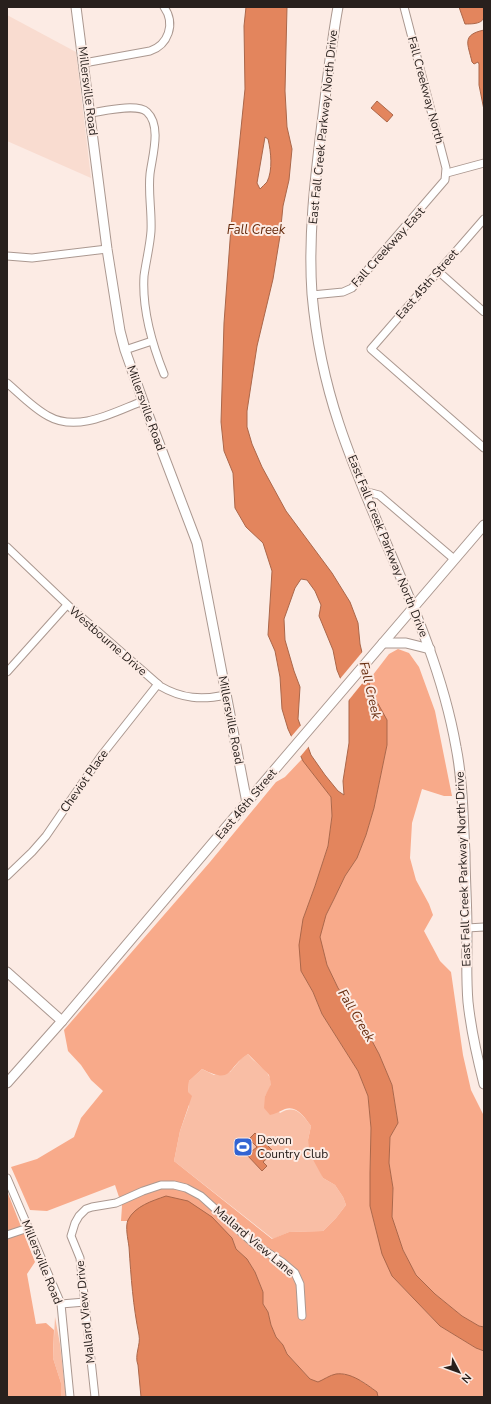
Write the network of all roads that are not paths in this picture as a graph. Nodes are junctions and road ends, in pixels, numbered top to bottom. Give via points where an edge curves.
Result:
1 (76, 7) edge
2 (164, 7) edge
3 (338, 7) edge
4 (404, 7) edge
5 (84, 63) junction
6 (91, 113) junction
7 (484, 163) edge
8 (447, 173) junction
9 (484, 219) edge
10 (107, 248) junction
11 (7, 256) edge
12 (438, 271) junction
13 (312, 295) junction
14 (484, 312) edge
15 (152, 341) junction
16 (125, 350) junction
17 (164, 374) dead end
18 (7, 383) edge
19 (143, 401) junction
20 (484, 448) edge
21 (364, 491) junction
22 (484, 525) edge
23 (7, 547) edge
24 (454, 559) junction
25 (67, 605) junction
26 (413, 607) junction
27 (383, 643) junction
28 (430, 650) junction
29 (7, 672) edge
30 (158, 684) junction
31 (226, 695) junction
32 (247, 803) junction
33 (7, 876) edge
34 (467, 928) junction
35 (484, 928) edge
36 (7, 972) edge
37 (62, 1021) junction
38 (7, 1083) edge
39 (484, 1084) edge
40 (7, 1178) edge
41 (86, 1210) joint
42 (28, 1228) junction
43 (7, 1235) edge
44 (85, 1302) junction
45 (61, 1304) junction
46 (302, 1316) dead end
47 (70, 1397) edge
48 (95, 1397) edge

1 - 5 main road, Millersville Road
2 - 5 street via 169,18 170,30 158,48 150,52
3 - 13 main road, East Fall Creek Parkway North Drive via 316,173
4 - 8 street, Fall Creekway North
5 - 6 main road, Millersville Road
6 - 10 main road, Millersville Road
6 - 15 street via 139,108 148,113 152,120 155,141 149,182 151,231 144,283
7 - 8 street
8 - 13 street, Fall Creekway East via 442,186 352,288 343,292
9 - 12 street, East 45th Street
10 - 11 street via 32,258
10 - 16 main road, Millersville Road
12 - 14 street
12 - 20 street, East 45th Street via 371,349
13 - 21 main road, East Fall Creek Parkway North Drive via 328,390
15 - 16 street
15 - 17 street
16 - 19 main road, Millersville Road
18 - 19 street via 42,412 66,422 93,420
19 - 31 main road, Millersville Road via 197,543
21 - 24 street via 380,495
21 - 26 main road, East Fall Creek Parkway North Drive
22 - 24 main road, East 46th Street
23 - 25 street, Westbourne Drive
24 - 26 main road, East 46th Street
25 - 29 street
25 - 30 street, Westbourne Drive
26 - 27 main road, East 46th Street
26 - 28 main road, East Fall Creek Parkway North Drive
27 - 28 main road via 406,643
27 - 32 main road, East 46th Street
28 - 34 main road, East Fall Creek Parkway North Drive via 443,689 457,750 463,809
30 - 31 street, Westbourne Drive via 173,693 190,698
30 - 33 street, Cheviot Place via 101,756 46,836
31 - 32 main road, Millersville Road
32 - 37 main road, East 46th Street
34 - 35 street
34 - 39 main road, East Fall Creek Parkway North Drive via 469,1004
36 - 37 main road
37 - 38 main road, East 46th Street
40 - 42 street, Millersville Road
41 - 44 street, Mallard View Drive via 79,1216 71,1236 80,1258
41 - 46 street, Mallard View Lane via 116,1203 143,1190 161,1185 174,1185 191,1190 253,1243 295,1273 300,1284
42 - 43 street
42 - 45 street, Millersville Road
44 - 45 street
44 - 48 street, Mallard View Drive
45 - 47 street, Millersville Road

